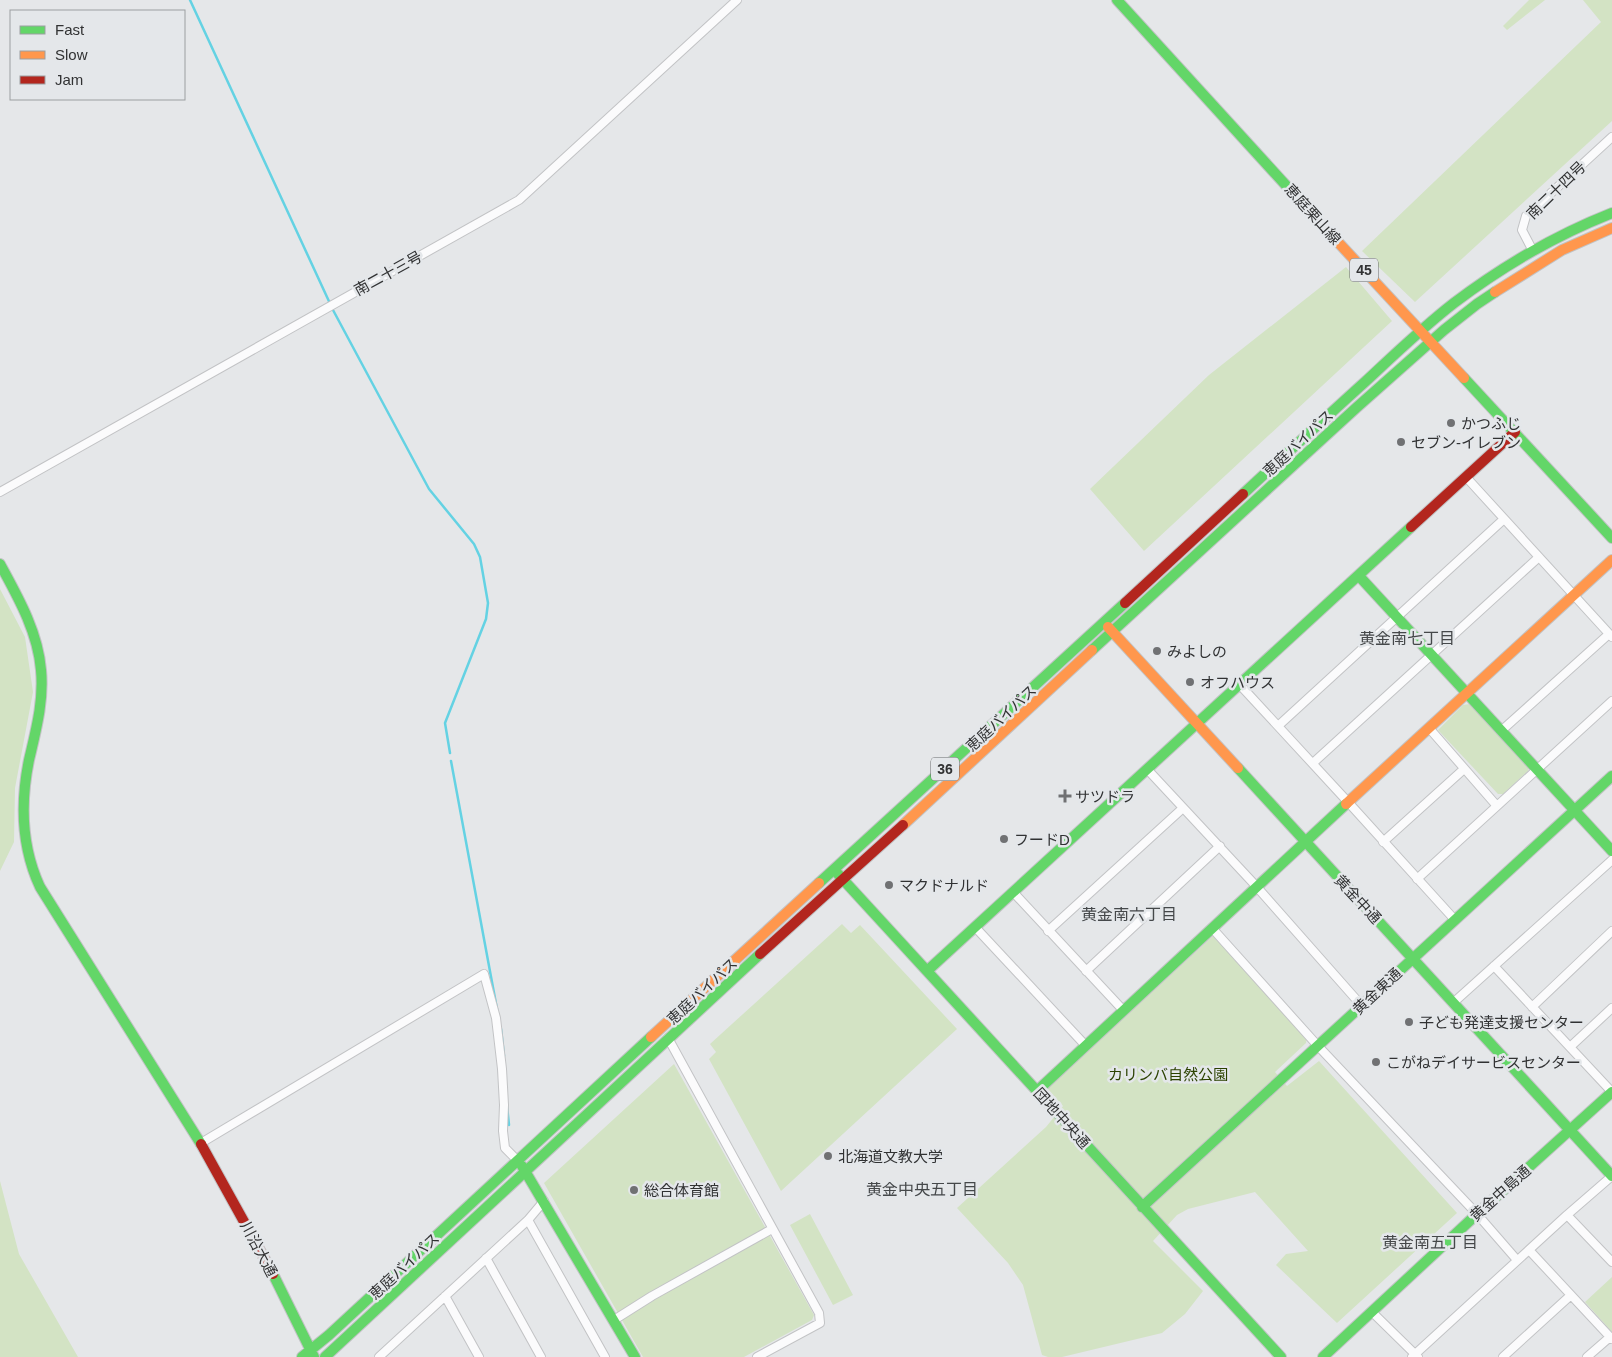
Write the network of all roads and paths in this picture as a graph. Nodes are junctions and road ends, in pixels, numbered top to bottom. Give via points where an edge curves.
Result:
1 (737, 0) edge
2 (1117, 0) edge
3 (1612, 137) edge
4 (1612, 213) edge
5 (1612, 228) edge
6 (1533, 251) junction
7 (1420, 331) junction
8 (1430, 343) junction
9 (1515, 432) junction
10 (1466, 477) junction
11 (0, 492) edge
12 (1504, 519) junction
13 (1612, 538) edge
14 (1540, 557) junction
15 (1612, 560) edge
16 (0, 564) edge
17 (1359, 576) junction
18 (1575, 594) junction
19 (1396, 617) junction
20 (1104, 623) junction
21 (1112, 631) junction
22 (1611, 635) edge
23 (1431, 655) junction
24 (1240, 685) junction
25 (1467, 693) junction
26 (1612, 700) edge
27 (1197, 723) junction
28 (1278, 726) junction
29 (1429, 728) junction
30 (1501, 731) junction
31 (1312, 763) junction
32 (1148, 769) junction
33 (1464, 769) junction
34 (1537, 770) junction
35 (1612, 776) edge
36 (1348, 802) junction
37 (1497, 806) junction
38 (1183, 808) junction
39 (1575, 810) junction
40 (1306, 842) junction
41 (1383, 842) junction
42 (1220, 846) junction
43 (1612, 851) edge
44 (1612, 860) edge
45 (834, 870) junction
46 (843, 879) junction
47 (1417, 879) junction
48 (1256, 886) junction
49 (1013, 892) junction
50 (1455, 920) junction
51 (975, 926) junction
52 (1212, 928) junction
53 (1048, 931) junction
54 (1612, 931) edge
55 (1413, 958) junction
56 (1494, 966) junction
57 (927, 971) junction
58 (1086, 971) junction
59 (1454, 1003) junction
60 (1362, 1006) junction
61 (1532, 1007) junction
62 (1612, 1008) edge
63 (1123, 1010) junction
64 (668, 1038) junction
65 (1086, 1046) junction
66 (1318, 1046) junction
67 (1570, 1047) junction
68 (1037, 1091) junction
69 (1612, 1092) edge
70 (1570, 1129) junction
71 (200, 1142) junction
72 (518, 1162) junction
73 (525, 1171) junction
74 (1612, 1176) edge
75 (544, 1201) junction
76 (1142, 1207) junction
77 (1477, 1214) junction
78 (1567, 1215) junction
79 (528, 1220) junction
80 (772, 1228) junction
81 (1528, 1250) junction
82 (486, 1258) junction
83 (1517, 1260) junction
84 (1612, 1262) edge
85 (1571, 1295) junction
86 (445, 1296) junction
87 (1372, 1312) junction
88 (614, 1320) junction
89 (1611, 1338) edge
90 (309, 1355) edge
91 (383, 1356) edge
92 (1415, 1356) edge
93 (325, 1357) edge
94 (479, 1357) edge
95 (541, 1357) edge
96 (605, 1357) edge
97 (635, 1357) edge
98 (757, 1357) edge
99 (1281, 1357) edge
100 (1323, 1357) edge
101 (1503, 1357) edge
102 (1587, 1357) edge

1 - 11 street, 南二十三号 via 519,200
2 - 7 main road, 恵庭栗山線 / 45
3 - 6 street, 南二十四号 via 1526,216 1522,230
4 - 6 main road, 恵庭バイパス / 36
5 - 8 main road, 恵庭バイパス / 36 via 1562,250 1500,287
6 - 7 main road, 恵庭バイパス / 36 via 1467,293
7 - 8 main road, 恵庭栗山線 / 45
7 - 20 main road, 恵庭バイパス / 36
8 - 9 main road, 恵庭栗山線 / 45
8 - 21 main road, 恵庭バイパス / 36
9 - 10 main road
9 - 13 main road, 恵庭栗山線 / 45
10 - 12 street
10 - 17 main road
12 - 14 street
12 - 19 street
14 - 18 street
14 - 23 street
15 - 18 main road
16 - 71 main road, 川沿大通 via 26,613 40,660 41,710 24,794 25,846 31,866 40,887
17 - 19 main road
17 - 24 main road
18 - 22 street
18 - 25 main road
19 - 23 main road
19 - 28 street
20 - 21 main road, 黄金中通
20 - 45 main road, 恵庭バイパス / 36
21 - 27 main road, 黄金中通
21 - 46 main road, 恵庭バイパス / 36
22 - 30 street
23 - 25 main road
23 - 31 street
24 - 27 main road
24 - 28 street
25 - 29 main road
25 - 30 main road
26 - 34 street
27 - 32 main road
27 - 40 main road, 黄金中通
28 - 31 street
29 - 33 street
29 - 36 main road
30 - 34 main road
31 - 36 street
32 - 38 street
32 - 49 main road
33 - 37 street
33 - 41 street
34 - 37 street
34 - 39 main road
35 - 39 main road, 黄金東通
36 - 40 main road
36 - 41 street
37 - 47 street
38 - 42 street
38 - 53 street
39 - 43 main road
39 - 50 main road, 黄金東通
40 - 48 main road
40 - 55 main road, 黄金中通
41 - 47 street
42 - 48 street
42 - 58 street
44 - 56 street
45 - 46 main road, 団地中央通
45 - 72 main road, 恵庭バイパス / 36
46 - 57 main road, 団地中央通
46 - 64 main road, 恵庭バイパス / 36
47 - 50 street
48 - 52 main road
48 - 60 street
49 - 51 main road
49 - 53 street
50 - 55 main road, 黄金東通
51 - 57 main road
51 - 65 street
52 - 63 main road
52 - 66 street
53 - 58 street
54 - 61 street
55 - 59 main road, 黄金中通
55 - 60 main road, 黄金東通
56 - 59 street
56 - 61 street
57 - 68 main road, 団地中央通
58 - 63 street
59 - 70 main road, 黄金中通
60 - 66 main road, 黄金東通
61 - 67 street
62 - 67 street
63 - 65 main road
64 - 73 main road, 恵庭バイパス / 36
64 - 80 street
65 - 68 main road
66 - 76 main road, 黄金東通
66 - 77 street
67 - 69 street
68 - 76 main road, 団地中央通
69 - 70 main road, 黄金中島通
70 - 74 main road, 黄金中通
70 - 77 main road, 黄金中島通
71 - 72 street via 484,974 496,1018 505,1148
71 - 90 main road, 川沿大通 via 266,1260
72 - 73 main road
72 - 90 main road, 恵庭バイパス / 36
73 - 75 main road
73 - 93 main road, 恵庭バイパス / 36
74 - 78 street
75 - 79 street
75 - 88 main road
76 - 99 main road, 団地中央通
77 - 83 street
77 - 87 main road, 黄金中島通
78 - 81 street
78 - 84 street
79 - 82 street
79 - 96 street
80 - 88 street
80 - 98 street via 819,1313 820,1323
81 - 83 street
81 - 85 street
82 - 86 street
82 - 95 street
83 - 92 street
85 - 89 street
85 - 101 street
86 - 91 street
86 - 94 street
87 - 92 street
87 - 100 main road, 黄金中島通
88 - 97 main road
89 - 102 street

